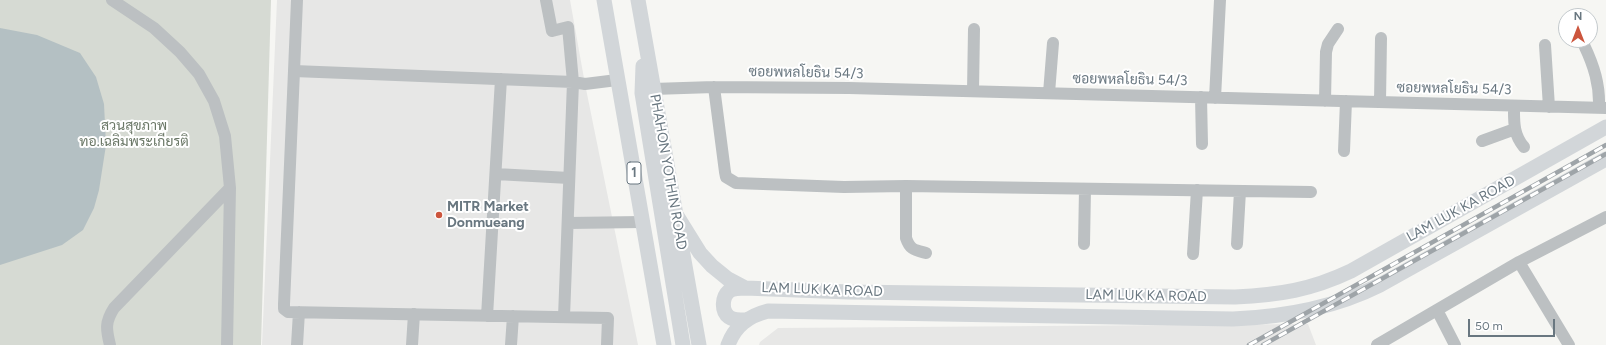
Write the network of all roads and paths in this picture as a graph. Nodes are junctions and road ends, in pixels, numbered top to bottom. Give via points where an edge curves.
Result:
1 (112, 0) edge
2 (297, 0) edge
3 (546, 0) edge
4 (604, 0) edge
5 (638, 0) edge
6 (1220, 0) edge
7 (974, 29) dead end
8 (1338, 29) dead end
9 (644, 33) junction
10 (1381, 38) dead end
11 (1053, 43) dead end
12 (1545, 45) dead end
13 (1585, 48) edge
14 (294, 70) junction
15 (501, 79) junction
16 (617, 80) junction
17 (573, 82) junction
18 (714, 87) junction
19 (653, 89) junction
20 (973, 91) junction
21 (1049, 93) junction
22 (1201, 97) junction
23 (1214, 98) junction
24 (1324, 101) junction
25 (1346, 101) junction
26 (1380, 102) junction
27 (1514, 106) junction
28 (1549, 107) junction
29 (1603, 108) edge
30 (1606, 127) edge
31 (1515, 129) junction
32 (1482, 141) dead end
33 (1202, 144) dead end
34 (1524, 147) dead end
35 (1344, 151) dead end
36 (1606, 159) edge
37 (496, 174) junction
38 (569, 178) junction
39 (906, 186) junction
40 (230, 188) junction
41 (1085, 189) junction
42 (1197, 190) junction
43 (1240, 191) junction
44 (1311, 192) dead end
45 (677, 216) junction
46 (1606, 217) edge
47 (642, 222) junction
48 (568, 223) junction
49 (1084, 244) dead end
50 (1237, 244) dead end
51 (926, 253) dead end
52 (1193, 254) dead end
53 (1519, 262) junction
54 (745, 288) junction
55 (1437, 310) junction
56 (299, 312) junction
57 (414, 314) junction
58 (487, 316) junction
59 (513, 316) junction
60 (564, 317) junction
61 (745, 320) junction
62 (110, 345) edge
63 (227, 345) edge
64 (296, 345) edge
65 (412, 345) edge
66 (511, 345) edge
67 (607, 345) edge
68 (664, 345) edge
69 (683, 345) edge
70 (699, 345) edge
71 (728, 345) edge
72 (1377, 345) edge
73 (1455, 345) edge
74 (1569, 345) edge

1 - 40 street via 154,28 199,74 214,101 225,136
2 - 14 street
3 - 17 street via 552,31 568,27
4 - 16 main road, 1
5 - 9 main road, PHAHON YOTHIN ROAD
6 - 23 street
7 - 20 street
8 - 24 street via 1326,52
9 - 19 main road, PHAHON YOTHIN ROAD
9 - 69 main road via 642,93
10 - 26 street
11 - 21 street
12 - 28 street
13 - 29 street via 1596,76
14 - 15 street
14 - 56 street via 284,309 288,312
15 - 17 street
15 - 37 street
16 - 17 street via 585,84
16 - 47 main road, 1
17 - 38 street
18 - 19 street, ซอยพหลโยธิน 54/3
18 - 20 street, ซอยพหลโยธิน 54/3
18 - 39 street via 725,172 730,180 744,184
19 - 45 main road, PHAHON YOTHIN ROAD
20 - 21 street, ซอยพหลโยธิน 54/3
21 - 22 street, ซอยพหลโยธิน 54/3
22 - 23 street, ซอยพหลโยธิน 54/3
22 - 33 street
23 - 24 street, ซอยพหลโยธิน 54/3
24 - 25 street, ซอยพหลโยธิน 54/3
25 - 26 street, ซอยพหลโยธิน 54/3
25 - 35 street
26 - 27 street, ซอยพหลโยธิน 54/3
27 - 28 street, ซอยพหลโยธิน 54/3
27 - 31 street
28 - 29 street, ซอยพหลโยธิน 54/3
30 - 54 main road, LAM LUK KA ROAD via 1351,271 1322,284 1294,291 1235,297 849,292
31 - 32 street
31 - 34 street
36 - 61 main road, LAM LUK KA ROAD via 1380,285 1347,299 1285,315 1233,319 768,311
37 - 38 street
37 - 58 street
38 - 48 street
39 - 41 street
39 - 51 street via 908,245
40 - 62 street via 114,308 108,316 106,331
40 - 63 street
41 - 42 street
41 - 49 street
42 - 43 street
42 - 52 street
43 - 44 street
43 - 50 street
45 - 54 main road, LAM LUK KA ROAD via 700,253 712,266
45 - 70 main road, PHAHON YOTHIN ROAD
46 - 53 street
47 - 48 street
47 - 68 main road, 1
48 - 60 street
53 - 55 street
53 - 74 street
54 - 61 main road via 729,291 723,305 728,317
55 - 72 street
55 - 73 street
56 - 57 street
56 - 64 street
57 - 58 street
57 - 65 street
58 - 59 street
59 - 60 street
59 - 66 street
60 - 67 street via 608,318
61 - 71 main road, LAM LUK KA ROAD via 733,333

